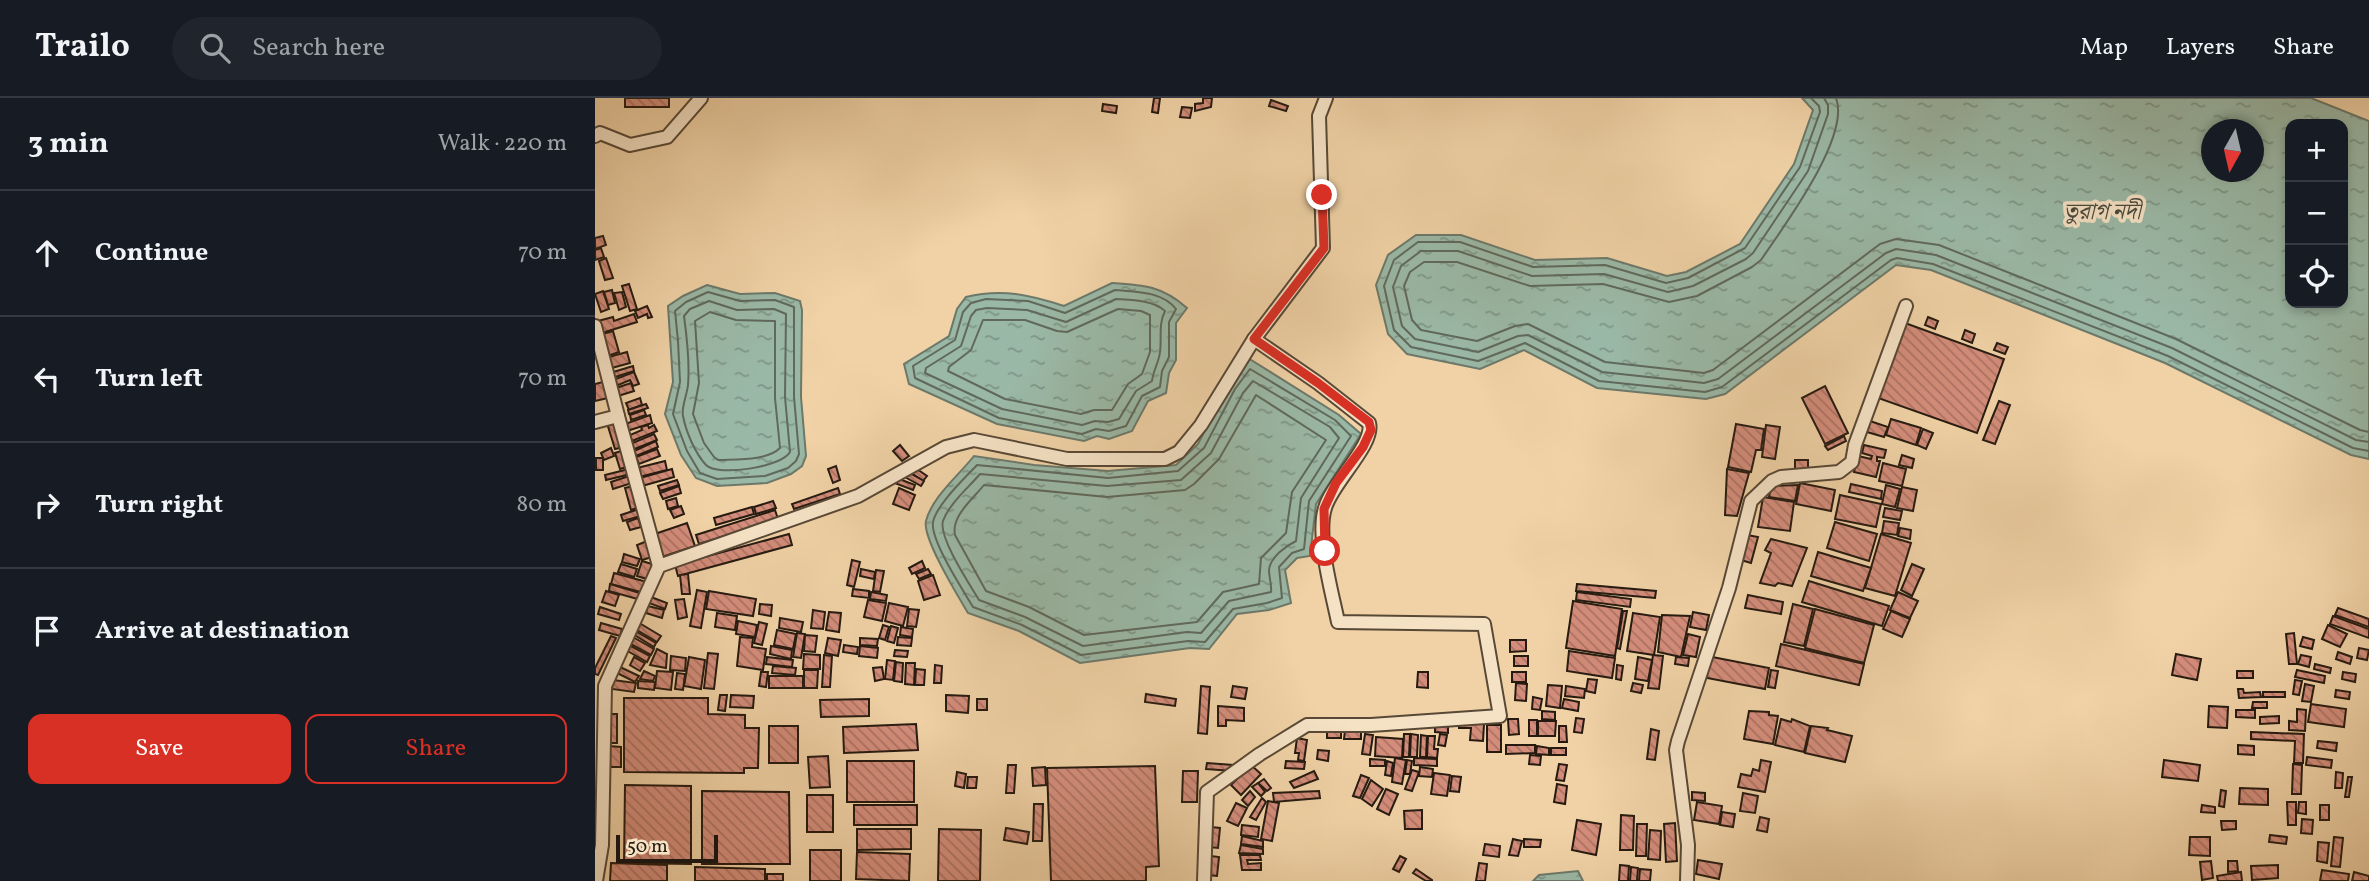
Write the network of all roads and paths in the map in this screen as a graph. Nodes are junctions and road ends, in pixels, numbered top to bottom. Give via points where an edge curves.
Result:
1 (701, 98) edge
2 (1326, 98) edge
3 (595, 136) edge
4 (1906, 306) dead end
5 (595, 326) edge
6 (1254, 339) junction
7 (618, 416) junction
8 (595, 422) edge
9 (659, 566) junction
10 (596, 881) edge
11 (1204, 881) edge
12 (1687, 881) edge

1 - 3 street via 667,137 630,145 600,133
2 - 6 street via 1319,117 1324,248
4 - 12 street via 1852,462 1839,472 1781,477 1751,501 1729,588 1676,750 1688,845
5 - 7 street
6 - 9 street via 1201,425 1179,452 1165,459 1067,459 974,440 946,447 858,496
6 - 11 street via 1369,422 1371,430 1363,447 1336,483 1324,509 1326,568 1338,622 1484,624 1500,716 1307,726 1207,793
7 - 8 street
7 - 9 street
9 - 10 street via 605,686 602,845

